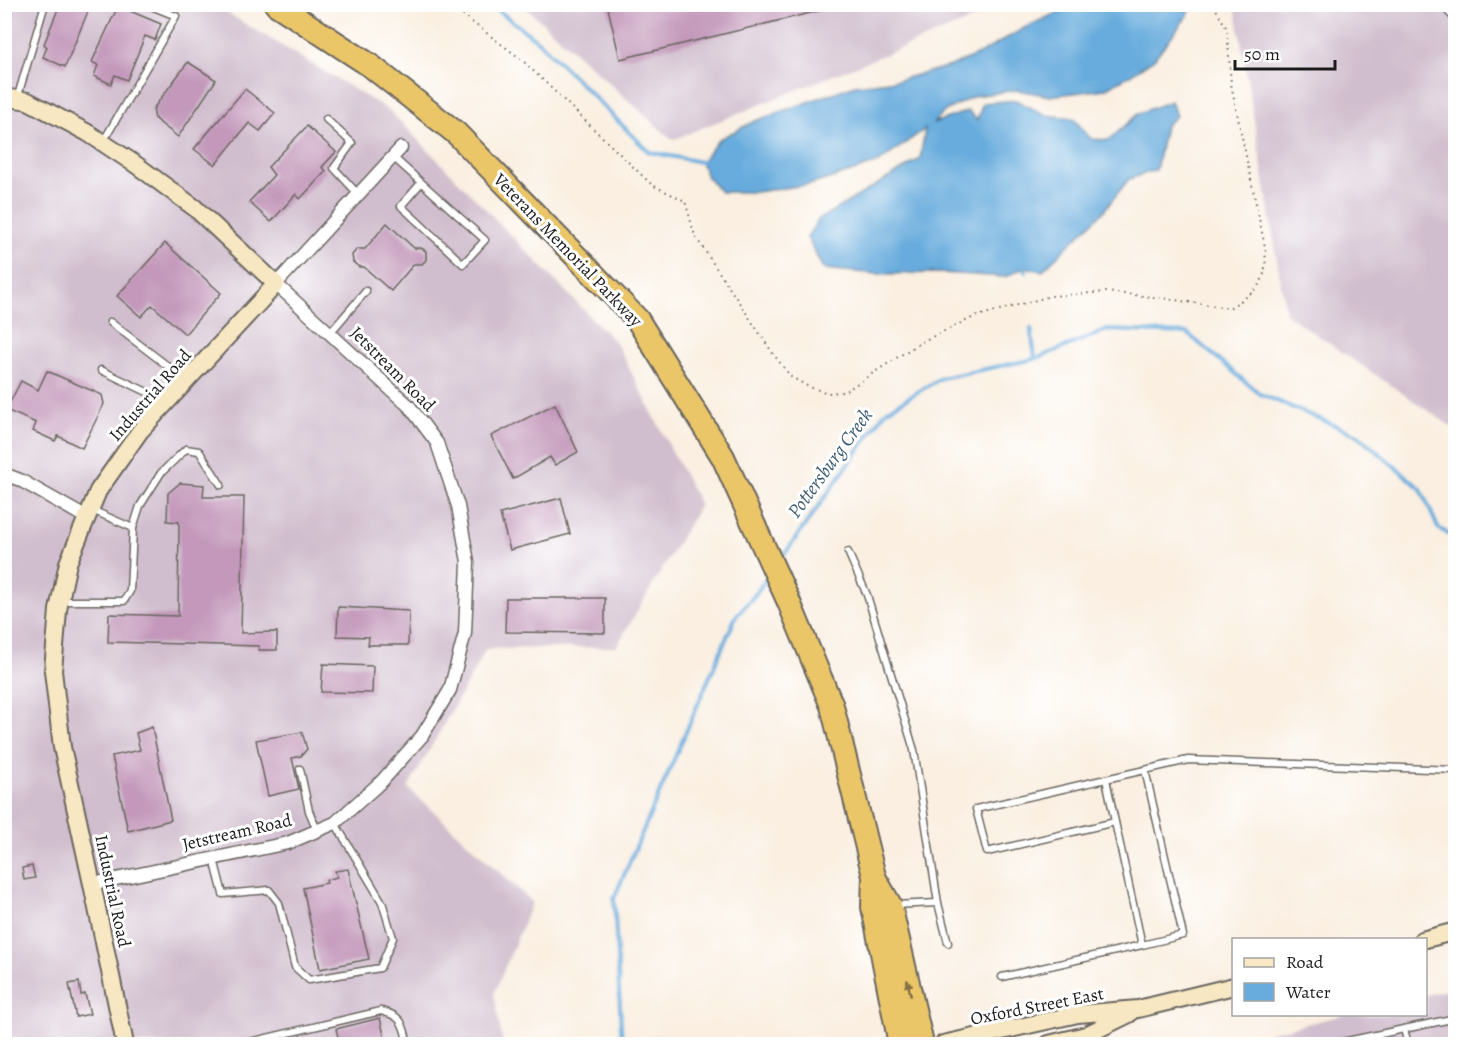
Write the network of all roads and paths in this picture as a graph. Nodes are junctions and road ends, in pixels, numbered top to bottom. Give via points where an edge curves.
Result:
1 (45, 4) edge
2 (146, 4) edge
3 (276, 4) edge
4 (448, 4) edge
5 (1216, 4) edge
6 (1441, 4) edge
7 (1455, 20) edge
8 (11, 98) edge
9 (326, 119) dead end
10 (102, 142) junction
11 (397, 153) joint
12 (421, 183) junction
13 (358, 195) junction
14 (276, 284) junction
15 (366, 291) dead end
16 (110, 322) dead end
17 (330, 333) junction
18 (101, 370) dead end
19 (187, 381) junction
20 (168, 402) junction
21 (4, 474) edge
22 (221, 485) dead end
23 (89, 513) junction
24 (133, 528) junction
25 (848, 552) dead end
26 (60, 601) junction
27 (300, 769) dead end
28 (1145, 770) junction
29 (1455, 770) edge
30 (1106, 779) junction
31 (1115, 822) junction
32 (335, 823) junction
33 (317, 830) junction
34 (214, 858) junction
35 (873, 876) junction
36 (92, 884) junction
37 (938, 903) junction
38 (890, 905) junction
39 (1455, 931) edge
40 (1426, 938) edge
41 (948, 943) dead end
42 (1142, 945) junction
43 (1002, 977) dead end
44 (1232, 986) edge
45 (1138, 1009) junction
46 (1455, 1018) edge
47 (1404, 1029) junction
48 (125, 1044) edge
49 (241, 1044) edge
50 (408, 1044) edge
51 (900, 1044) edge
52 (922, 1044) edge
53 (944, 1044) edge
54 (1049, 1044) edge
55 (1333, 1044) edge
56 (1408, 1044) edge

1 - 8 lane
2 - 10 lane via 176,16
3 - 35 highway, Veterans Memorial Parkway via 371,66 456,133 637,319 723,457 788,600 832,705
4 - 5 path via 521,59 652,185 685,201 695,236 774,355 791,377 828,393 844,392 921,342 974,317 1051,296 1106,292 1229,308 1255,291 1263,280 1265,247 1231,84 1227,29
6 - 7 lane
8 - 10 street, Jetstream Road via 28,101
9 - 13 lane via 352,143 334,168
10 - 14 street, Jetstream Road via 195,208
11 - 12 lane
11 - 13 street, Industrial Road
12 - 12 lane via 484,240 463,264 401,206
13 - 14 street, Industrial Road
14 - 17 street, Jetstream Road
14 - 19 street, Industrial Road
15 - 17 lane
16 - 19 lane
17 - 32 street, Jetstream Road via 410,407 436,443 458,506 468,562 465,633 450,690 422,736 382,781
18 - 20 lane
19 - 20 street, Industrial Road
20 - 23 street, Industrial Road via 140,431 98,491
21 - 23 street
22 - 24 lane via 199,451 186,449 162,473 140,506
23 - 24 lane
23 - 26 street, Industrial Road via 68,563
24 - 26 lane via 130,591 124,601
25 - 37 lane via 867,595 914,750
26 - 36 street, Industrial Road via 53,671 62,747
27 - 33 lane
28 - 29 lane via 1188,760
28 - 30 lane
28 - 42 lane via 1183,935
30 - 31 lane
30 - 31 lane via 976,809 987,852
31 - 42 lane
32 - 33 street, Jetstream Road
32 - 34 lane via 382,902 388,920 393,938 380,968 309,980 295,967 279,903 269,890 223,894
33 - 34 street, Jetstream Road via 288,843
34 - 36 street, Jetstream Road
35 - 38 highway, Veterans Memorial Parkway
35 - 51 highway, Veterans Memorial Parkway via 873,907
36 - 48 street, Industrial Road
37 - 38 lane
37 - 41 lane
52 -> 38 highway, Veterans Memorial Parkway
39 - 40 street
42 - 43 lane
44 - 45 street, Oxford Street East
45 - 53 street, Oxford Street East via 1078,1014
45 - 54 street, Oxford Street East via 1086,1035
46 - 47 lane
47 - 55 lane
47 - 56 lane
49 - 50 lane via 381,1011 394,1014 404,1026

